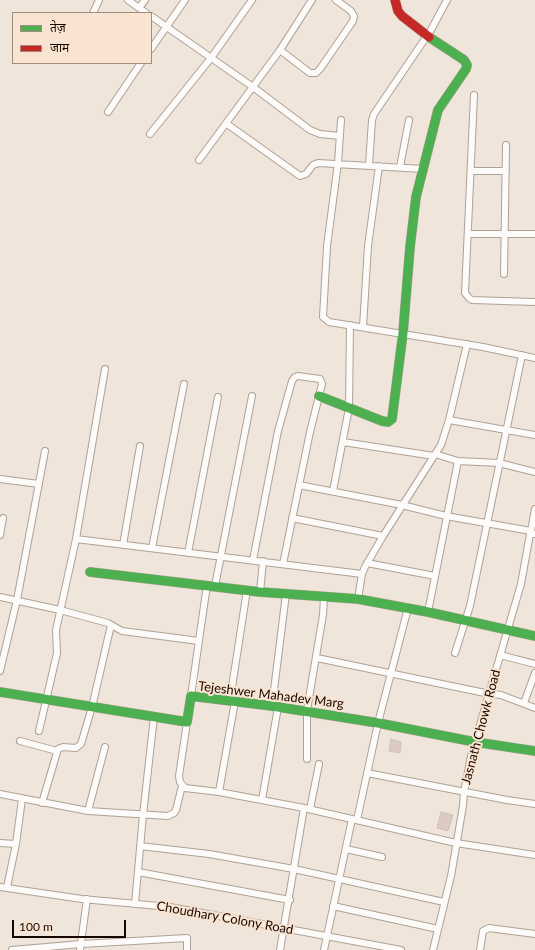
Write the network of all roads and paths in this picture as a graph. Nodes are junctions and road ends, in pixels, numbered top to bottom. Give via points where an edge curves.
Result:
1 (99, 0) edge
2 (128, 0) edge
3 (144, 0) edge
4 (185, 0) edge
5 (252, 0) edge
6 (312, 0) edge
7 (336, 0) edge
8 (394, 0) edge
9 (447, 0) edge
10 (139, 8) junction
11 (93, 12) edge
12 (145, 12) edge
13 (152, 17) edge
14 (166, 27) junction
15 (427, 36) junction
16 (152, 48) edge
17 (280, 50) junction
18 (211, 58) junction
19 (140, 64) edge
20 (253, 87) junction
21 (474, 95) dead end
22 (108, 112) dead end
23 (341, 120) dead end
24 (409, 120) dead end
25 (227, 124) junction
26 (150, 134) dead end
27 (340, 136) junction
28 (506, 145) dead end
29 (199, 160) dead end
30 (338, 163) junction
31 (369, 165) junction
32 (379, 166) junction
33 (400, 167) junction
34 (423, 169) junction
35 (471, 171) junction
36 (506, 171) junction
37 (468, 234) junction
38 (506, 234) junction
39 (535, 234) edge
40 (504, 274) dead end
41 (535, 302) edge
42 (350, 325) junction
43 (363, 327) junction
44 (403, 333) junction
45 (467, 344) junction
46 (522, 355) junction
47 (535, 358) edge
48 (105, 369) dead end
49 (184, 384) dead end
50 (252, 396) dead end
51 (319, 396) junction
52 (218, 397) dead end
53 (349, 408) junction
54 (449, 420) junction
55 (506, 430) junction
56 (535, 435) edge
57 (343, 442) junction
58 (140, 446) dead end
59 (45, 451) dead end
60 (435, 455) junction
61 (458, 461) junction
62 (499, 463) junction
63 (535, 472) edge
64 (0, 479) edge
65 (39, 484) junction
66 (299, 485) junction
67 (333, 491) junction
68 (402, 505) junction
69 (535, 509) edge
70 (446, 516) junction
71 (3, 518) dead end
72 (292, 518) junction
73 (487, 523) junction
74 (535, 534) edge
75 (0, 535) edge
76 (383, 536) junction
77 (76, 539) junction
78 (122, 545) junction
79 (152, 548) junction
80 (188, 553) junction
81 (220, 556) junction
82 (253, 560) junction
83 (263, 561) junction
84 (367, 563) junction
85 (283, 564) junction
86 (90, 572) dead end
87 (362, 574) junction
88 (435, 576) junction
89 (211, 586) junction
90 (247, 590) junction
91 (260, 592) junction
92 (286, 594) junction
93 (0, 597) edge
94 (324, 597) junction
95 (358, 599) junction
96 (17, 600) junction
97 (408, 608) junction
98 (60, 610) junction
99 (428, 612) junction
100 (465, 620) junction
101 (111, 625) junction
102 (508, 630) junction
103 (535, 636) edge
104 (199, 640) junction
105 (455, 653) dead end
106 (500, 656) junction
107 (317, 658) junction
108 (535, 664) edge
109 (0, 671) edge
110 (391, 673) junction
111 (535, 673) edge
112 (0, 692) edge
113 (489, 693) junction
114 (191, 696) junction
115 (47, 699) junction
116 (232, 701) junction
117 (524, 703) junction
118 (92, 706) junction
119 (275, 706) junction
120 (535, 708) edge
121 (307, 711) junction
122 (154, 717) junction
123 (187, 722) junction
124 (378, 723) junction
125 (39, 731) dead end
126 (20, 741) dead end
127 (475, 742) junction
128 (105, 747) dead end
129 (57, 751) junction
130 (535, 751) edge
131 (307, 759) dead end
132 (319, 764) dead end
133 (367, 773) junction
134 (182, 786) junction
135 (219, 792) junction
136 (464, 792) junction
137 (0, 794) edge
138 (22, 799) junction
139 (262, 800) junction
140 (42, 803) junction
141 (535, 804) edge
142 (307, 809) junction
143 (88, 811) junction
144 (142, 815) junction
145 (355, 820) junction
146 (0, 843) edge
147 (456, 843) junction
148 (16, 844) junction
149 (140, 846) junction
150 (346, 849) junction
151 (535, 855) edge
152 (382, 857) dead end
153 (294, 869) junction
154 (138, 872) junction
155 (339, 879) junction
156 (0, 887) edge
157 (7, 887) junction
158 (87, 899) junction
159 (290, 900) junction
160 (444, 902) junction
161 (135, 904) junction
162 (333, 906) junction
163 (285, 929) junction
164 (438, 929) junction
165 (535, 934) edge
166 (327, 936) junction
167 (81, 947) edge
168 (388, 949) edge
169 (12, 950) edge
170 (187, 950) edge
171 (280, 950) edge
172 (324, 950) edge
173 (401, 950) edge
174 (433, 950) edge
175 (480, 950) edge

1 - 11 street
2 - 10 street
3 - 10 street
4 - 14 street
5 - 18 street
6 - 17 street
7 - 17 street via 351,11 353,21 316,73 310,73
8 - 15 street via 402,16
9 - 15 street
10 - 12 street
13 - 14 street
14 - 16 street
14 - 18 street
15 - 31 street via 374,114
15 - 34 street via 464,60 467,65 438,110
17 - 20 street
18 - 20 street
18 - 26 street
19 - 22 street
20 - 25 street
20 - 27 street via 310,130
21 - 35 street
23 - 27 street
24 - 33 street
25 - 29 street
25 - 30 street via 300,176 306,174 318,162
27 - 30 street
28 - 36 street
30 - 31 street
30 - 42 street via 327,246 323,317 329,322
31 - 32 street
32 - 33 street
32 - 43 street via 368,246
33 - 34 street
34 - 44 street via 416,197
35 - 36 street
35 - 37 street
36 - 38 street
37 - 38 street
37 - 41 street via 466,296 472,300
38 - 39 street
38 - 40 street
42 - 43 street
42 - 53 street
43 - 44 street
44 - 45 street
44 - 53 street via 392,419 388,422 382,421
45 - 46 street
45 - 54 street
46 - 47 street
46 - 55 street
48 - 77 street
49 - 79 street
50 - 81 street
51 - 53 street
51 - 66 street
51 - 82 street via 322,383 320,379 298,376 293,379 278,431
52 - 80 street
53 - 57 street
54 - 55 street
54 - 60 street via 446,433
55 - 56 street
55 - 62 street
57 - 60 street
57 - 67 street
58 - 78 street
59 - 65 street
60 - 61 street
60 - 68 street
61 - 62 street
61 - 70 street
62 - 63 street
62 - 73 street
64 - 65 street
65 - 96 street
66 - 67 street
66 - 72 street
67 - 68 street
68 - 70 street
68 - 76 street
69 - 73 street via 531,531
70 - 73 street
70 - 88 street
71 - 75 street
72 - 76 street
72 - 85 street
73 - 100 street
74 - 102 street, Jasnath Chowk Road via 530,534 521,584
76 - 84 street
77 - 78 street
77 - 98 street
78 - 79 street
79 - 80 street
80 - 81 street
81 - 82 street
81 - 89 street
82 - 83 street
83 - 85 street
83 - 91 street
84 - 87 street
84 - 88 street
85 - 87 street
86 - 89 street
87 - 95 street
88 - 99 street
89 - 90 street
89 - 104 street
90 - 91 street
90 - 116 street
91 - 92 street
92 - 94 street
92 - 119 street
93 - 96 street
94 - 95 street
94 - 107 street via 324,615
95 - 97 street
96 - 98 street
96 - 109 street
97 - 99 street
97 - 110 street
98 - 101 street
98 - 115 street via 56,630 57,654
99 - 100 street
100 - 102 street
100 - 105 street
101 - 104 street via 122,631
101 - 118 street
102 - 103 street
102 - 106 street, Jasnath Chowk Road
104 - 114 street
106 - 108 street
106 - 113 street, Jasnath Chowk Road
107 - 110 street
107 - 121 street
110 - 113 street
110 - 124 street
111 - 117 street
112 - 115 street
113 - 117 street via 511,697
113 - 127 street, Jasnath Chowk Road
114 - 116 street, Tejeshwer Mahadev Marg
114 - 123 street, Tejeshwer Mahadev Marg
115 - 118 street
115 - 125 street
116 - 119 street, Tejeshwer Mahadev Marg
116 - 135 street
117 - 120 street
118 - 122 street
118 - 129 street via 80,746 63,746
119 - 121 street, Tejeshwer Mahadev Marg
119 - 139 street
121 - 124 street, Tejeshwer Mahadev Marg
121 - 131 street
122 - 123 street
122 - 144 street
123 - 134 street via 179,776
124 - 127 street, Tejeshwer Mahadev Marg
124 - 133 street
126 - 129 street
127 - 130 street, Tejeshwer Mahadev Marg
127 - 136 street, Jasnath Chowk Road
128 - 143 street
129 - 140 street
132 - 142 street
133 - 136 street
133 - 145 street
134 - 135 street
134 - 144 street via 174,813 168,816
135 - 139 street
136 - 141 street
136 - 147 street, Jasnath Chowk Road
137 - 138 street
138 - 140 street
138 - 148 street
139 - 142 street
140 - 143 street
142 - 145 street
142 - 153 street
143 - 144 street
144 - 149 street
145 - 147 street
145 - 150 street
146 - 148 street
147 - 151 street
147 - 160 street, Jasnath Chowk Road
148 - 157 street
149 - 153 street via 209,854
149 - 154 street
150 - 152 street
150 - 155 street
153 - 155 street
153 - 159 street
154 - 159 street
154 - 161 street
155 - 160 street
155 - 162 street
156 - 157 street, Choudhary Colony Road
157 - 158 street, Choudhary Colony Road
158 - 161 street, Choudhary Colony Road
158 - 167 street
159 - 163 street
160 - 164 street, Jasnath Chowk Road
161 - 163 street, Choudhary Colony Road via 178,908
162 - 164 street
162 - 166 street
163 - 166 street, Choudhary Colony Road
163 - 171 street
164 - 174 street, Jasnath Chowk Road
165 - 175 street via 489,928 483,931
166 - 168 street, Choudhary Colony Road
166 - 172 street
167 - 169 street
167 - 170 street via 187,938
168 - 173 street, Choudhary Colony Road

